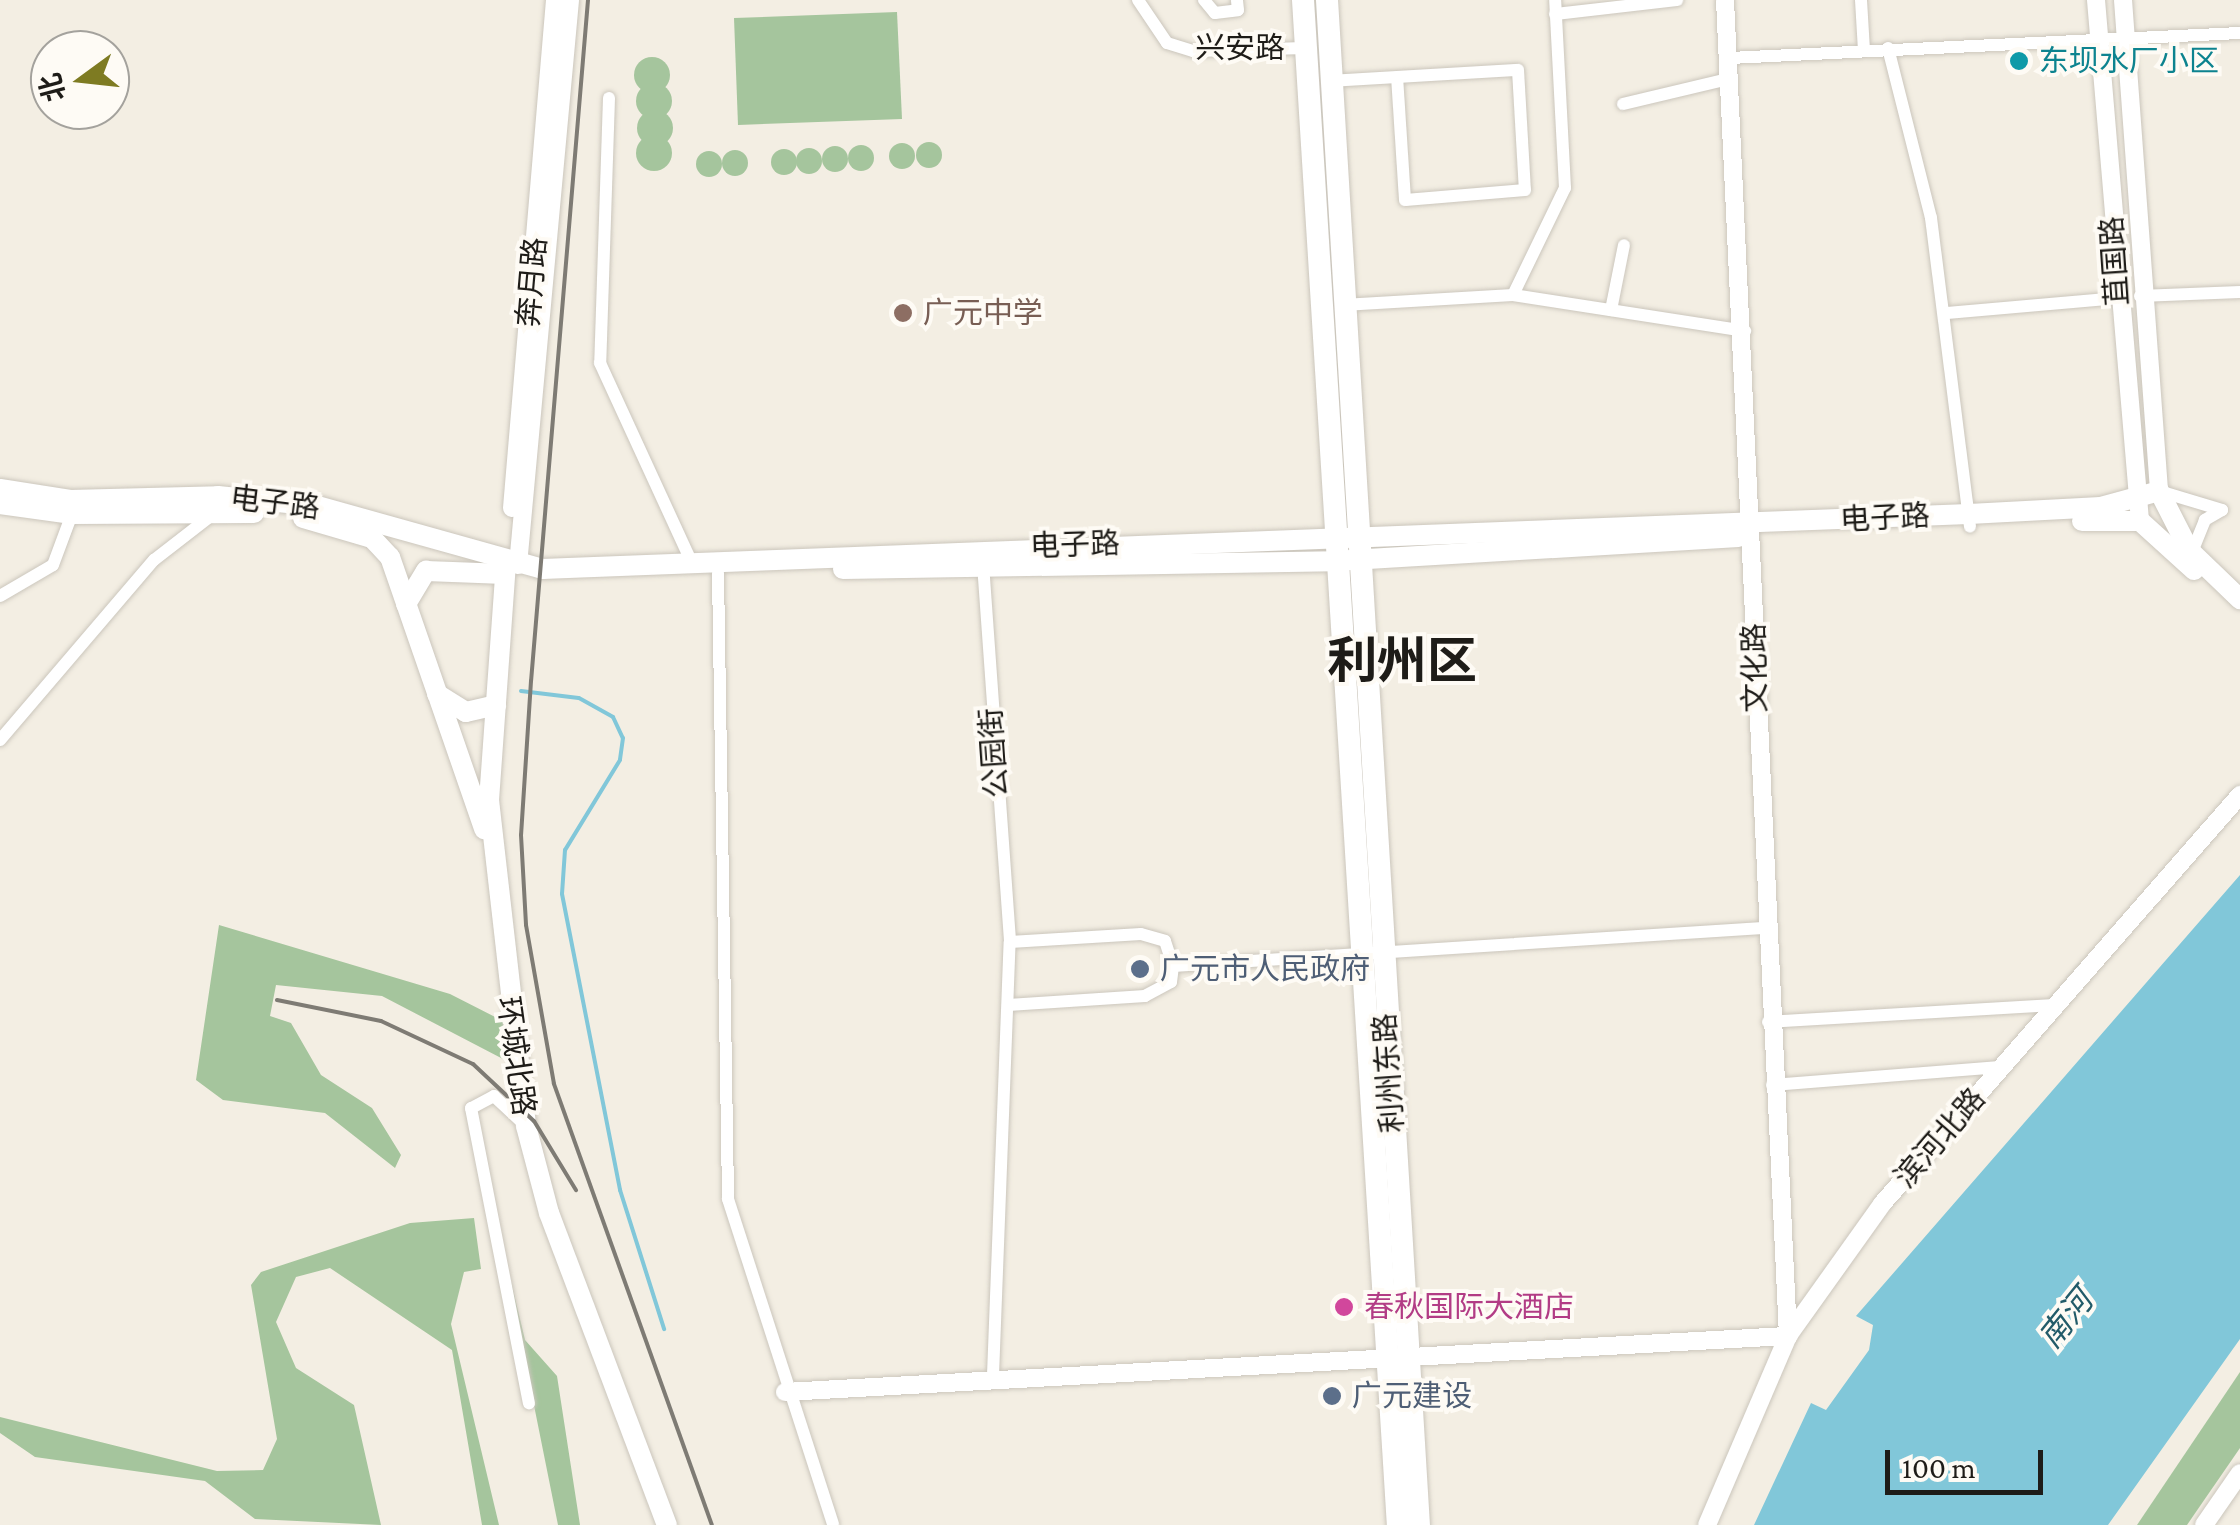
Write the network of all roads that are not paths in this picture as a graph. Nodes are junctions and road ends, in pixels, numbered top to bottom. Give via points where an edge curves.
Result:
1 (555, 0) edge
2 (570, 0) edge
3 (1138, 0) edge
4 (1204, 0) edge
5 (1237, 0) edge
6 (1303, 0) edge
7 (1327, 0) edge
8 (1677, 0) edge
9 (1725, 0) edge
10 (1862, 0) edge
11 (2096, 0) edge
12 (2122, 0) edge
13 (1555, 7) edge
14 (2240, 33) edge
15 (2098, 37) junction
16 (2125, 38) junction
17 (1306, 48) junction
18 (1888, 48) junction
19 (1864, 50) junction
20 (1730, 58) junction
21 (1397, 77) junction
22 (1728, 80) junction
23 (1332, 81) junction
24 (610, 98) dead end
25 (1623, 104) dead end
26 (1624, 245) dead end
27 (2240, 292) edge
28 (1513, 294) junction
29 (2140, 296) junction
30 (2118, 298) junction
31 (1343, 306) junction
32 (1611, 310) junction
33 (1947, 312) junction
34 (1745, 331) junction
35 (0, 489) edge
36 (2158, 491) junction
37 (2137, 492) junction
38 (0, 504) edge
39 (2240, 509) edge
40 (218, 510) junction
41 (2222, 510) junction
42 (72, 514) junction
43 (1970, 521) junction
44 (2140, 521) junction
45 (1752, 530) junction
46 (1363, 534) junction
47 (1331, 535) junction
48 (2192, 553) junction
49 (1364, 560) junction
50 (1334, 561) junction
51 (983, 564) junction
52 (693, 565) junction
53 (463, 567) junction
54 (510, 568) junction
55 (718, 573) junction
56 (0, 596) edge
57 (504, 596) junction
58 (406, 604) junction
59 (2239, 606) edge
60 (437, 694) junction
61 (496, 705) junction
62 (0, 740) edge
63 (2240, 796) edge
64 (491, 850) junction
65 (1763, 928) junction
66 (1010, 942) junction
67 (1370, 952) junction
68 (1173, 966) junction
69 (1008, 1005) junction
70 (2057, 1005) junction
71 (1768, 1022) junction
72 (2002, 1067) junction
73 (1772, 1085) junction
74 (526, 1126) junction
75 (1788, 1336) junction
76 (1398, 1353) junction
77 (993, 1375) junction
78 (785, 1392) junction
79 (529, 1403) dead end
80 (2240, 1473) edge
81 (668, 1525) edge
82 (833, 1525) edge
83 (1398, 1525) edge
84 (1419, 1525) edge
85 (1707, 1525) edge
86 (2204, 1525) edge

1 - 54 street, 奔月路
2 - 54 street
3 - 17 street, 兴安路 via 1167,43 1194,52
4 - 5 street via 1215,13 1238,10
6 - 17 highway, 利州东路
7 - 23 highway, 利州东路
8 - 13 street
9 - 20 street, 文化路
10 - 19 street
11 - 15 street, 苴国路
12 - 16 street, 苴国路
13 - 28 street via 1565,188
14 - 16 street
15 - 16 street
15 - 18 street
15 - 30 street, 苴国路
16 - 29 street, 苴国路
17 - 47 highway, 利州东路
18 - 19 street
18 - 33 street
19 - 20 street
20 - 22 street, 文化路
21 - 21 street via 1405,200 1525,190 1518,70
21 - 23 street
22 - 25 street
22 - 34 street, 文化路
23 - 31 highway, 利州东路
24 - 52 street via 600,362
26 - 32 street
27 - 29 street
28 - 31 street
28 - 32 street
29 - 36 street, 苴国路
30 - 33 street
30 - 37 street, 苴国路
31 - 46 highway, 利州东路
32 - 34 street
33 - 43 street
34 - 45 street, 文化路
35 - 54 main road, 电子路 via 70,500 218,496 317,506
36 - 37 main road, 电子路
36 - 41 street
36 - 48 main road
37 - 43 main road, 电子路 via 2101,507
37 - 44 street, 苴国路
38 - 42 main road, 电子路
39 - 41 street
40 - 42 main road, 电子路
40 - 58 main road, 电子路 via 356,532 390,557
40 - 62 street via 154,560
41 - 48 street via 2206,520
42 - 56 street via 54,565
43 - 44 main road, 电子路
43 - 45 main road, 电子路
44 - 59 main road
45 - 46 main road, 电子路
45 - 49 main road, 电子路
45 - 65 street, 文化路
46 - 47 main road, 电子路
46 - 49 highway, 利州东路
47 - 50 highway, 利州东路
47 - 52 main road, 电子路
48 - 59 main road
49 - 50 main road, 电子路
49 - 67 highway, 利州东路
50 - 51 main road, 电子路
50 - 67 highway, 利州东路
51 - 55 main road, 电子路
51 - 66 street, 公园街
52 - 54 main road, 电子路
53 - 54 main road
53 - 57 main road
53 - 58 main road via 426,570
54 - 55 main road, 电子路
54 - 57 main road, 环城北路
55 - 78 street via 728,1200
57 - 61 main road, 环城北路
58 - 60 main road
60 - 61 main road via 466,712
60 - 64 main road
61 - 64 main road, 环城北路
63 - 70 street, 滨河北路
64 - 74 main road, 环城北路
65 - 67 street
65 - 71 street, 文化路
66 - 68 street via 1141,934 1165,941
66 - 69 street, 公园街
67 - 68 street
67 - 76 highway, 利州东路
68 - 69 street via 1171,982 1145,996
69 - 77 street
70 - 71 street
70 - 72 street, 滨河北路
71 - 73 street, 文化路
72 - 73 street
72 - 75 street, 滨河北路 via 1882,1204
73 - 75 street, 文化路
74 - 79 street via 494,1096 471,1108
74 - 81 main road, 环城北路 via 549,1213
75 - 76 street
75 - 85 street, 滨河北路
76 - 77 street
76 - 83 highway, 利州东路
76 - 84 highway, 利州东路
77 - 78 street
78 - 82 street
80 - 86 street

